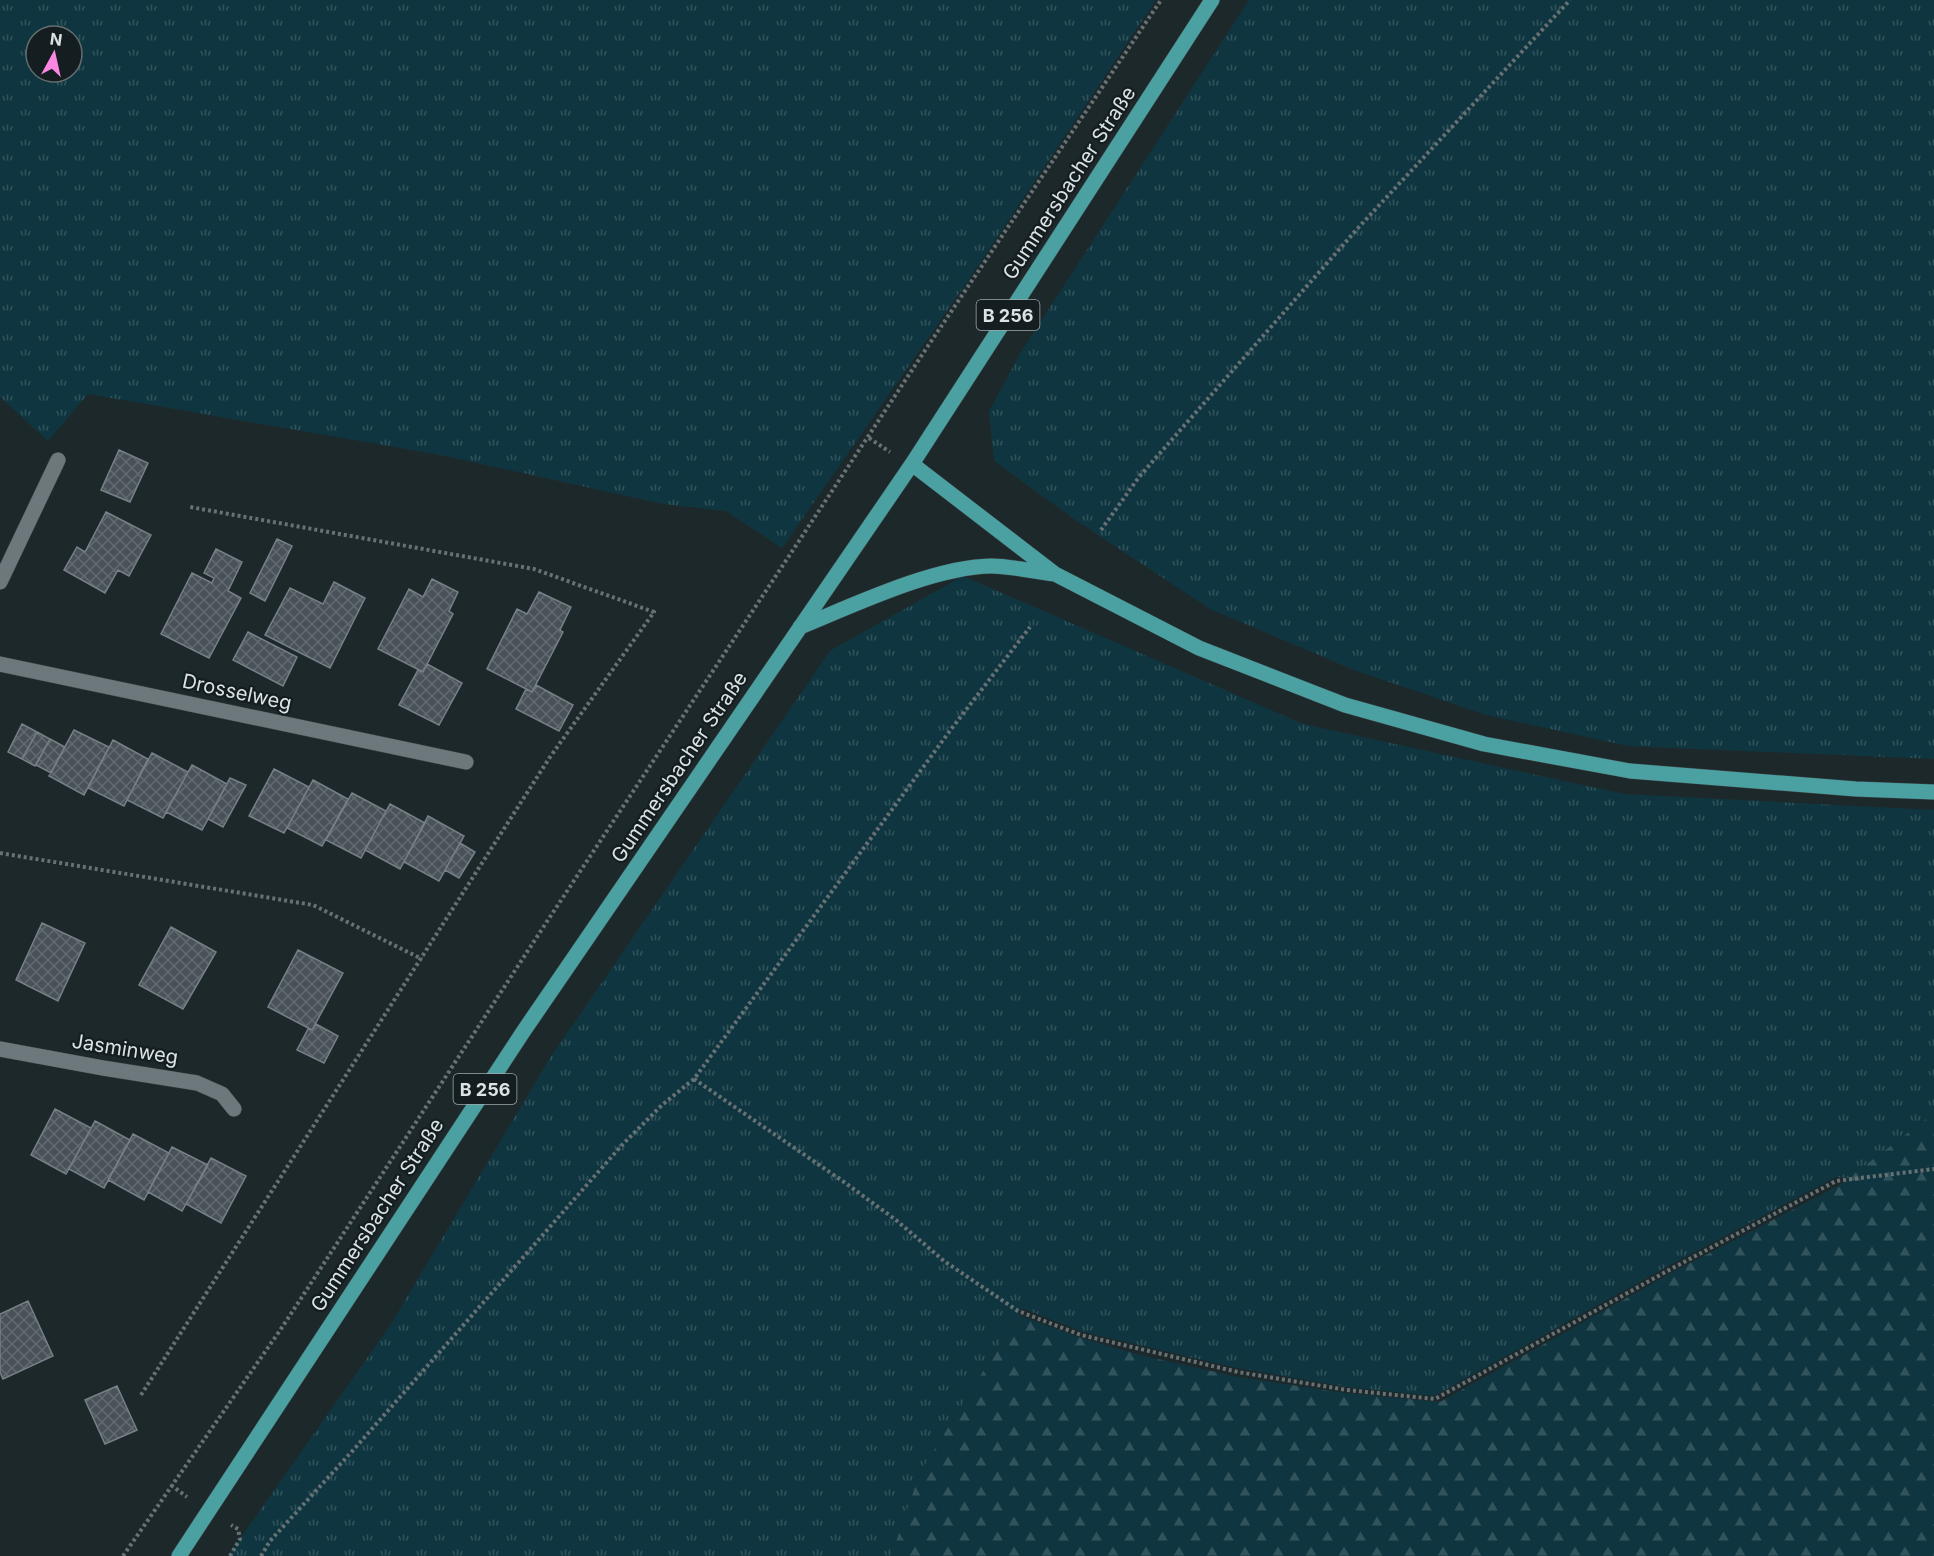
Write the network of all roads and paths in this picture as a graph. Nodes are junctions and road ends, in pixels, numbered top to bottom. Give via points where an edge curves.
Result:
1 (1161, 0) edge
2 (1212, 0) edge
3 (1570, 0) edge
4 (58, 460) dead end
5 (912, 464) junction
6 (190, 507) dead end
7 (1101, 530) dead end
8 (1055, 574) junction
9 (0, 582) edge
10 (800, 627) junction
11 (1030, 627) dead end
12 (0, 664) edge
13 (466, 762) dead end
14 (1934, 792) edge
15 (0, 853) edge
16 (422, 959) junction
17 (0, 1048) edge
18 (694, 1079) junction
19 (234, 1109) dead end
20 (1934, 1169) edge
21 (141, 1395) dead end
22 (123, 1556) edge
23 (178, 1556) edge
24 (261, 1556) edge

1 - 22 path via 928,346 283,1326
2 - 5 main road, Gummersbacher Straße / B 256
3 - 7 path via 1351,237 1139,477
4 - 9 street
5 - 8 main road
5 - 10 main road, Gummersbacher Straße / B 256
6 - 16 path via 534,569 654,612 550,757
8 - 10 main road via 991,566 953,571 896,588
8 - 14 main road via 1199,648 1345,705 1484,744 1630,771
10 - 23 main road, Gummersbacher Straße / B 256 via 523,1032
11 - 18 path
12 - 13 street, Drosselweg
15 - 16 path via 313,905
16 - 21 path
17 - 19 street, Jasminweg via 197,1083 222,1094
18 - 20 path via 844,1182 944,1261 1018,1311 1081,1335 1238,1372 1347,1390 1435,1399 1836,1181
18 - 24 path via 622,1145 270,1541

